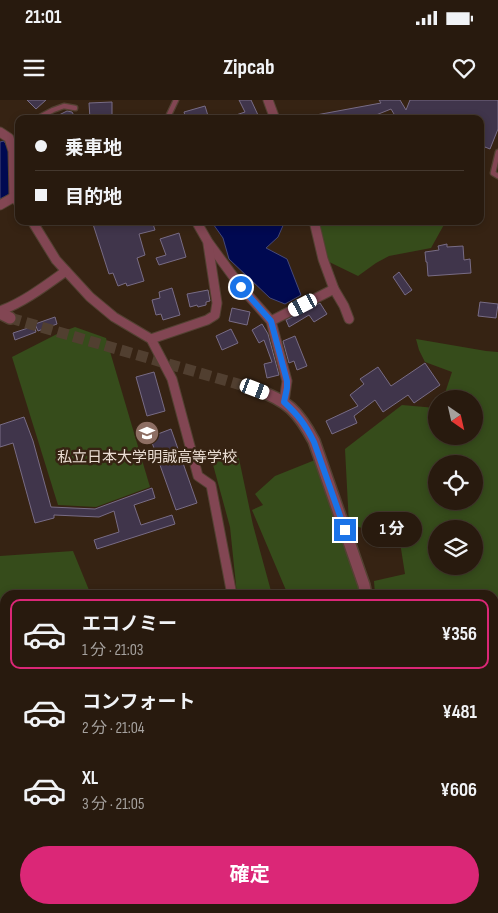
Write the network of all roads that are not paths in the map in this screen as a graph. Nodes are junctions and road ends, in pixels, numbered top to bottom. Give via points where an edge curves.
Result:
1 (176, 100) edge
2 (268, 100) edge
3 (75, 108) dead end
4 (44, 115) edge
5 (169, 115) edge
6 (272, 115) edge
7 (0, 132) edge
8 (498, 152) edge
9 (498, 176) edge
10 (15, 184) edge
11 (15, 200) edge
12 (0, 205) edge
13 (34, 225) edge
14 (198, 225) edge
15 (315, 225) edge
16 (208, 242) junction
17 (66, 271) junction
18 (334, 289) junction
19 (3, 314) edge
20 (349, 319) dead end
21 (271, 321) junction
22 (151, 339) junction
23 (255, 389) tunnel mouth
24 (284, 402) junction
25 (231, 590) edge
26 (365, 590) edge

1 - 5 lane
2 - 6 street
3 - 4 lane via 64,106
7 - 10 street via 9,138
8 - 9 lane via 493,173
11 - 12 street
13 - 17 street
14 - 16 street
15 - 18 street
16 - 21 street
16 - 22 street via 217,303 215,315
17 - 19 street
17 - 22 street via 114,317
18 - 20 street
18 - 21 street
21 - 24 street via 287,381
22 - 25 street via 172,379 198,476 211,485
23 - 24 street
24 - 26 street via 308,428

